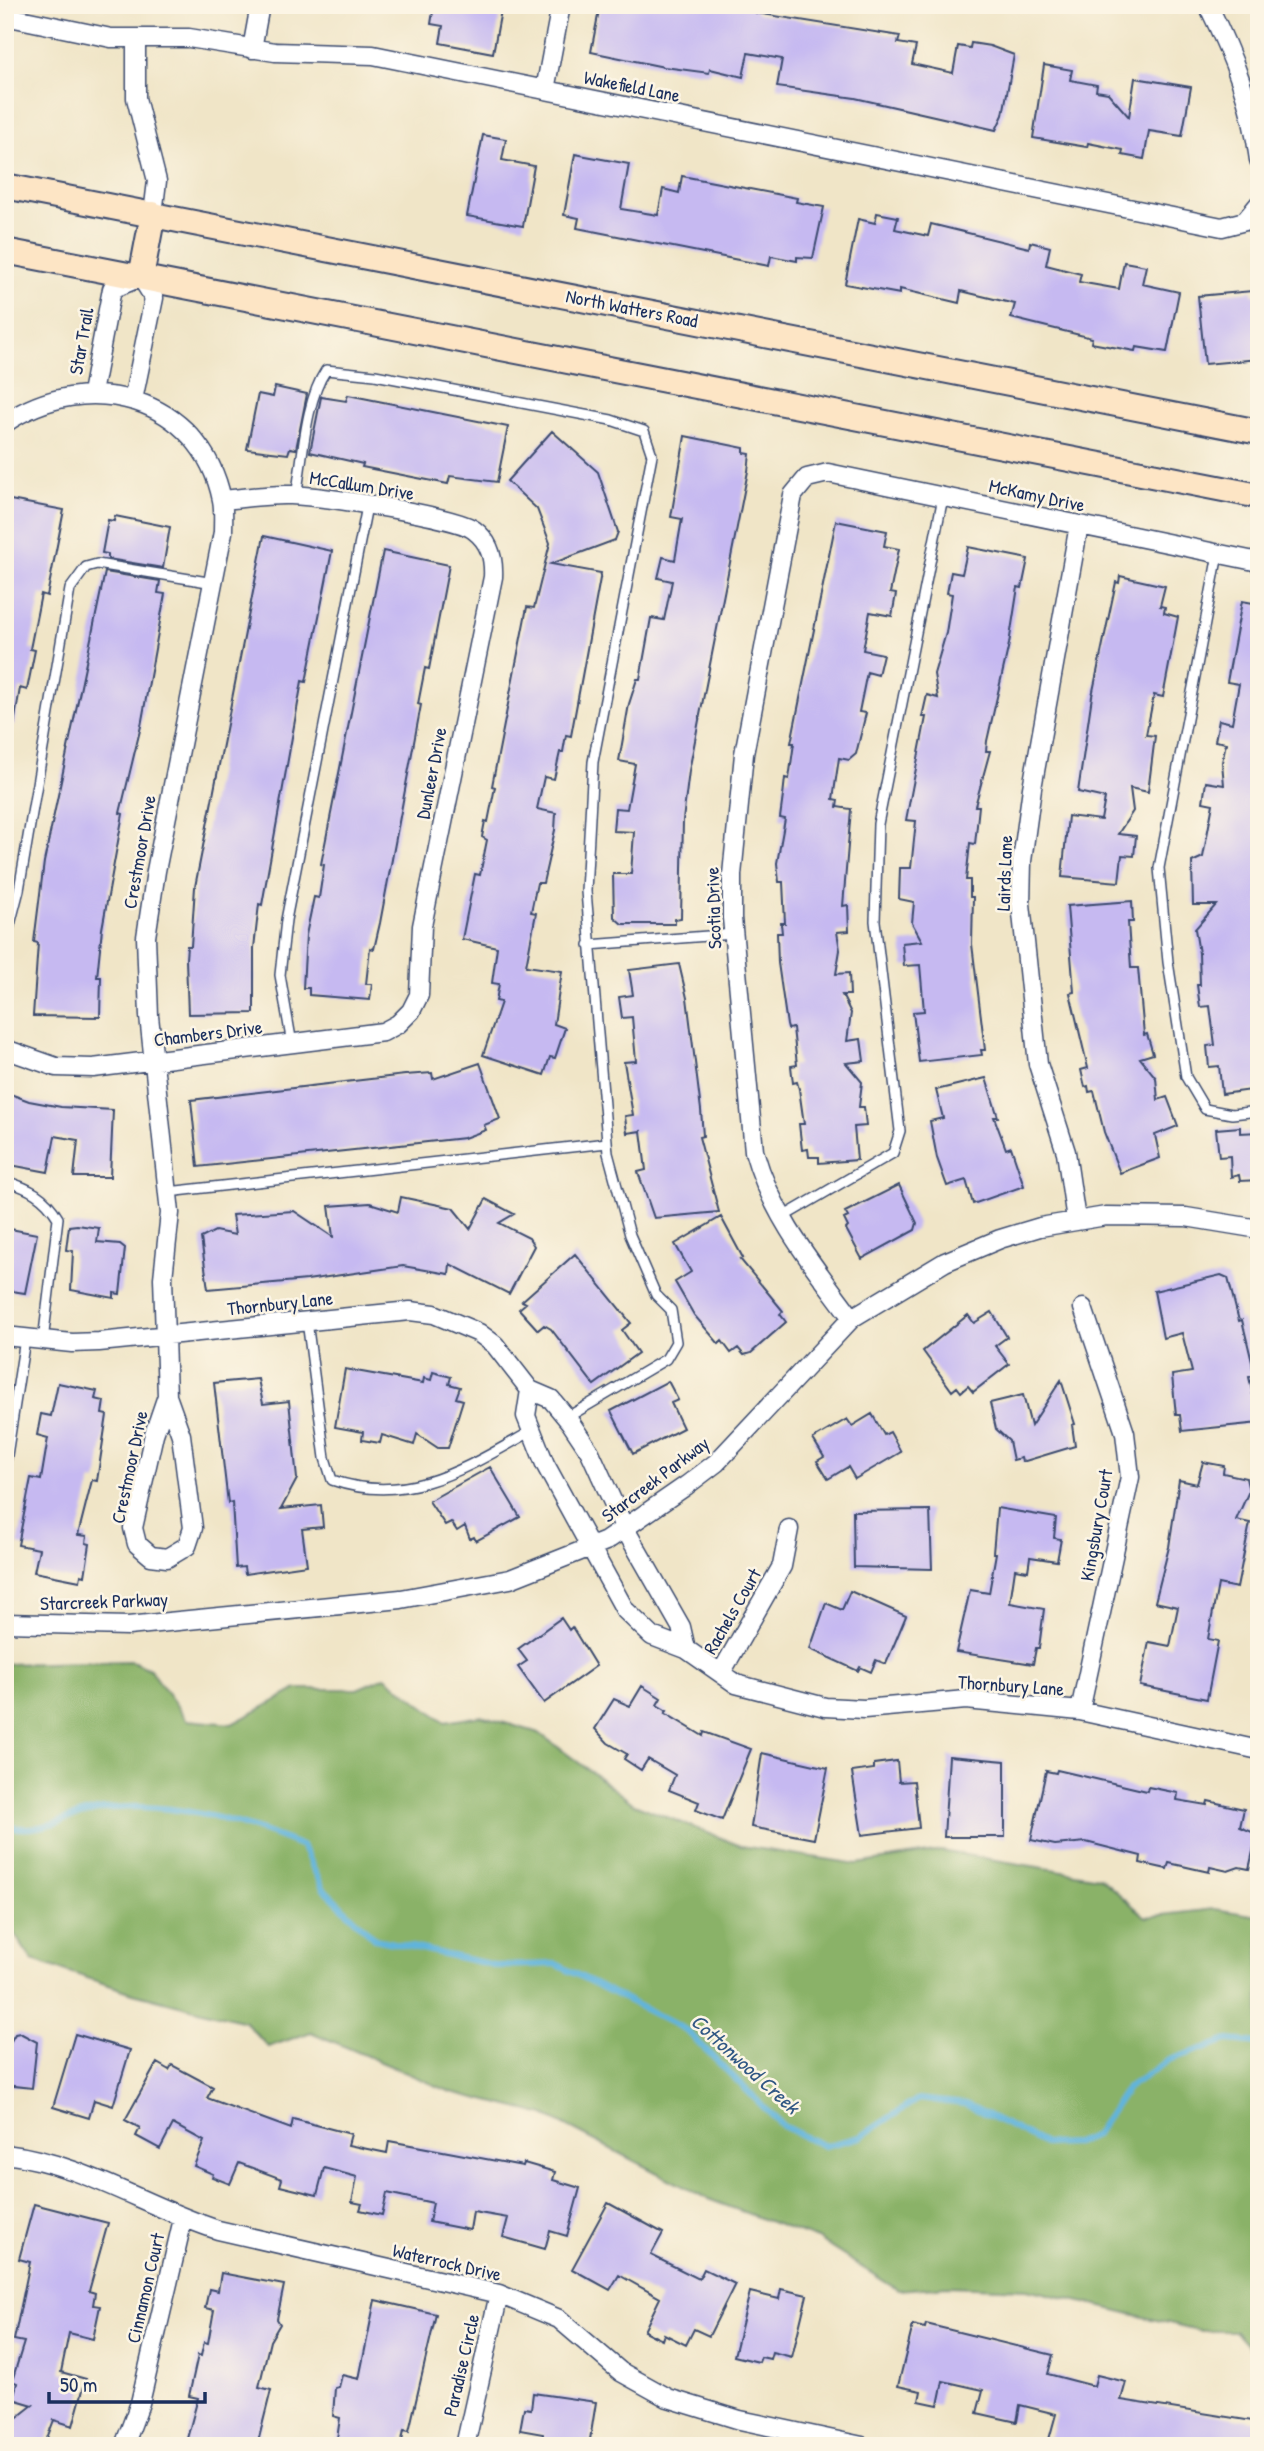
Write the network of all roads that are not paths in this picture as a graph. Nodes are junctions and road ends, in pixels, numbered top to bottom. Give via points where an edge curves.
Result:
1 (260, 5) edge
2 (561, 5) edge
3 (1208, 5) edge
4 (5, 16) edge
5 (136, 40) junction
6 (252, 49) junction
7 (545, 90) junction
8 (1259, 160) edge
9 (5, 186) edge
10 (1259, 204) edge
11 (153, 214) junction
12 (5, 251) edge
13 (142, 277) junction
14 (92, 393) junction
15 (133, 400) junction
16 (5, 423) edge
17 (1259, 432) edge
18 (807, 478) joint
19 (296, 496) junction
20 (1259, 496) edge
21 (943, 497) junction
22 (222, 500) junction
23 (367, 506) junction
24 (1079, 525) junction
25 (486, 544) joint
26 (1218, 554) junction
27 (1259, 562) edge
28 (214, 583) junction
29 (734, 934) junction
30 (5, 944) edge
31 (589, 945) junction
32 (411, 1011) joint
33 (292, 1044) junction
34 (5, 1049) edge
35 (153, 1062) junction
36 (1259, 1111) edge
37 (607, 1143) junction
38 (5, 1181) edge
39 (168, 1192) junction
40 (781, 1218) junction
41 (1076, 1220) junction
42 (1259, 1228) edge
43 (1083, 1308) dead end
44 (852, 1318) junction
45 (307, 1321) junction
46 (5, 1336) edge
47 (165, 1337) junction
48 (34, 1340) junction
49 (530, 1390) junction
50 (167, 1396) junction
51 (566, 1418) junction
52 (532, 1431) junction
53 (5, 1468) edge
54 (625, 1529) junction
55 (789, 1529) dead end
56 (589, 1547) junction
57 (5, 1623) edge
58 (686, 1649) junction
59 (721, 1673) junction
60 (1080, 1711) junction
61 (1259, 1750) edge
62 (5, 2154) edge
63 (183, 2219) junction
64 (499, 2294) junction
65 (799, 2440) edge
66 (124, 2446) edge
67 (465, 2446) edge
68 (862, 2446) edge

1 - 6 street
2 - 7 street
3 - 8 street via 1244,86
4 - 5 street, Wakefield Lane
5 - 6 street, Wakefield Lane via 189,38
5 - 11 street via 136,98 157,181
6 - 7 street, Wakefield Lane via 373,55
7 - 10 street, Wakefield Lane via 1222,227 1245,221
9 - 11 main road, North Watters Road
11 - 13 main road
11 - 17 main road, North Watters Road
12 - 13 main road
13 - 14 street, Star Trail via 111,289
13 - 15 street via 154,298
13 - 20 main road
14 - 15 street, Crestmoor Drive
14 - 16 street, Crestmoor Drive via 43,402
15 - 22 street, Crestmoor Drive via 168,417 195,442 209,462
18 - 21 street, McKamy Drive via 828,473
18 - 29 street, Scotia Drive via 798,485 790,506 744,754 732,875
19 - 22 street, McCallum Drive
19 - 23 street, McCallum Drive
19 - 31 lane via 312,407 326,370 611,419 644,431 652,455 593,762 586,891
21 - 24 street, McKamy Drive
21 - 40 lane via 878,824 875,922 900,1130 892,1153
22 - 28 street, Crestmoor Drive via 223,532
23 - 25 street, McCallum Drive via 460,523 472,528
23 - 33 lane via 286,920 280,975
24 - 26 street, McKamy Drive
24 - 41 street, Lairds Lane via 1032,788 1021,904 1038,1064 1066,1152
25 - 32 street, Dunleer Drive via 494,563 492,577 422,926 419,995
26 - 27 street, McKamy Drive
26 - 36 lane via 1159,868 1186,1077 1205,1109 1232,1114
28 - 30 lane via 97,564 86,567 70,589 19,890
28 - 35 street, Crestmoor Drive via 150,904 146,976
29 - 31 lane
29 - 40 street, Scotia Drive via 754,1151 765,1189
31 - 37 lane
32 - 33 street, Chambers Drive via 383,1032
33 - 35 street, Chambers Drive
34 - 35 street, Chambers Drive via 56,1067
35 - 39 street, Crestmoor Drive
37 - 39 lane
37 - 51 lane via 630,1235 656,1295 671,1310 676,1342 666,1359
38 - 48 lane via 37,1194 58,1218
39 - 47 street, Crestmoor Drive
40 - 44 street, Scotia Drive
41 - 42 street, Starcreek Parkway via 1186,1217
41 - 44 street, Starcreek Parkway via 1000,1239 945,1262
43 - 60 street, Kingsbury Court via 1125,1433 1130,1477
44 - 54 street, Starcreek Parkway via 716,1463
45 - 47 street, Thornbury Lane
45 - 49 street, Thornbury Lane via 387,1312 434,1314 459,1322 495,1345
45 - 52 lane via 332,1480 352,1487 399,1490 457,1472
46 - 48 street, Thornbury Lane
47 - 48 street, Thornbury Lane via 72,1343
47 - 50 street, Crestmoor Drive
48 - 53 lane
49 - 51 street, Thornbury Lane via 551,1399
49 - 52 street, Thornbury Lane via 526,1416
50 - 50 street, Crestmoor Drive via 133,1528 143,1551 167,1558 187,1546 193,1528 181,1435
51 - 54 street, Thornbury Lane via 590,1452
52 - 56 street, Thornbury Lane via 544,1464
54 - 56 street, Starcreek Parkway
54 - 58 street, Thornbury Lane via 681,1627
55 - 59 street, Rachels Court via 782,1566
56 - 57 street, Starcreek Parkway via 510,1579 401,1599 128,1626
56 - 58 street, Thornbury Lane via 625,1610 639,1625 652,1636
58 - 59 street, Thornbury Lane
59 - 60 street, Thornbury Lane via 736,1684 825,1707 864,1709 966,1700
60 - 61 street, Thornbury Lane
62 - 63 street, Waterrock Drive via 62,2166
63 - 64 street, Waterrock Drive via 276,2246
63 - 66 street, Cinnamon Court via 140,2403
64 - 65 street, Waterrock Drive via 559,2319 621,2372 668,2398
64 - 67 street, Paradise Circle
65 - 68 street, Waterrock Drive

